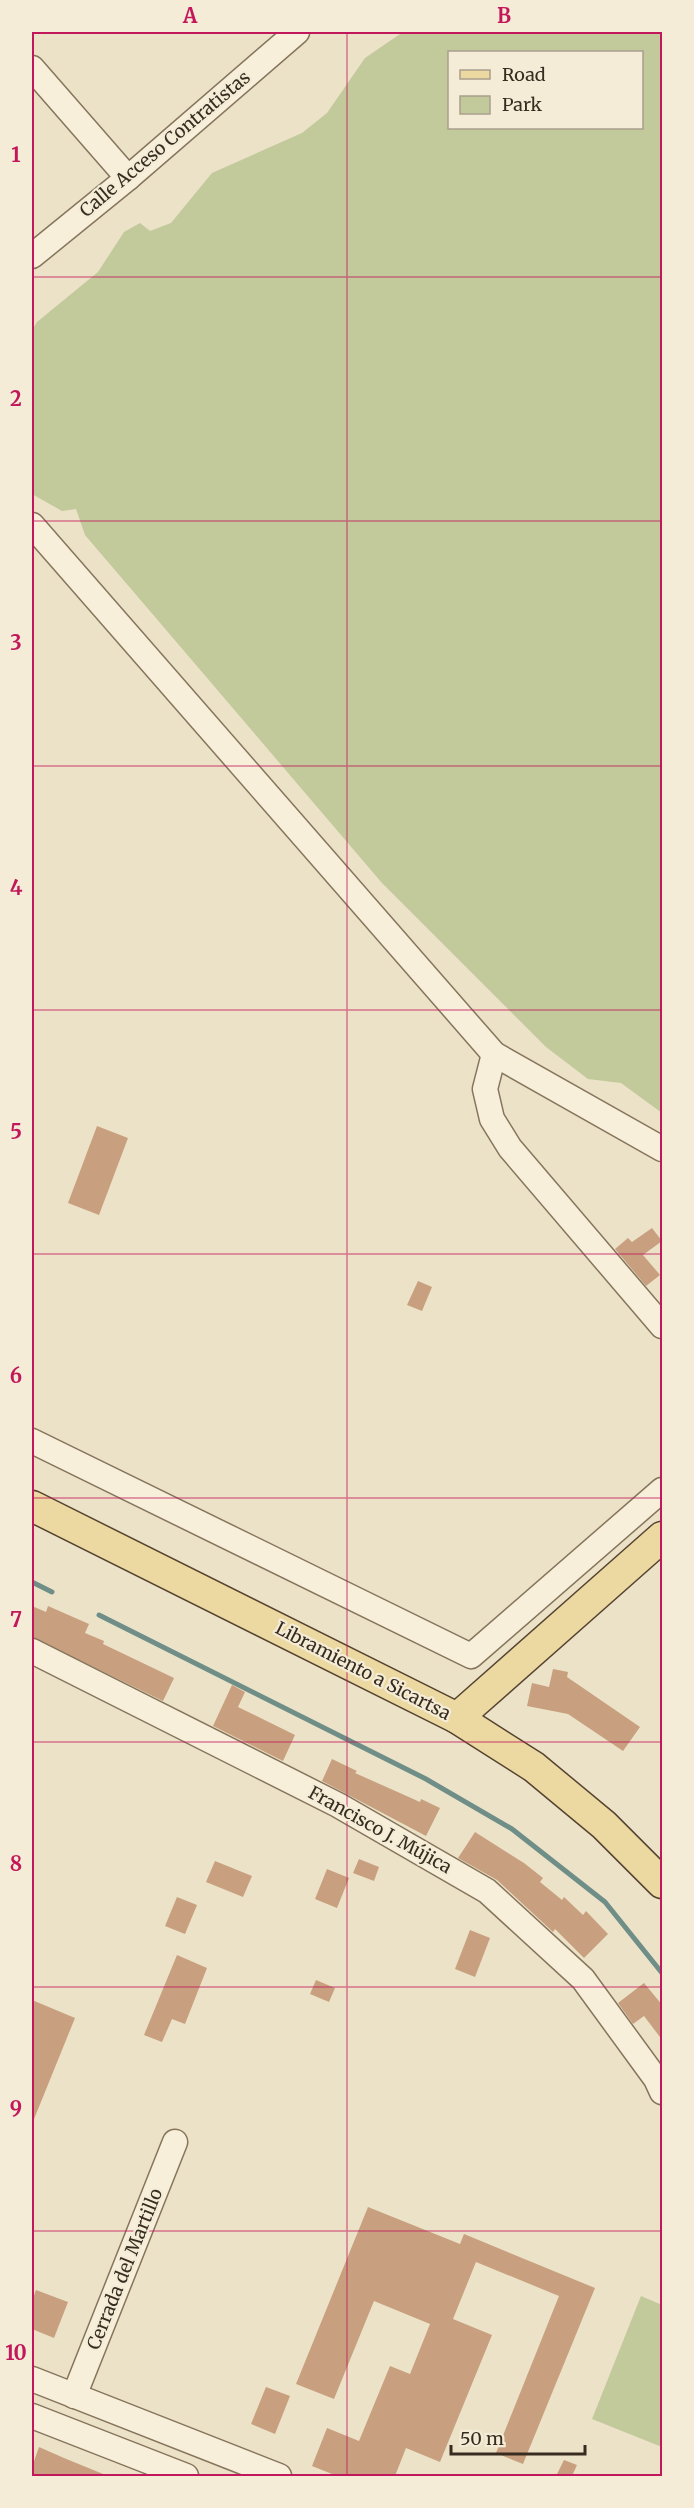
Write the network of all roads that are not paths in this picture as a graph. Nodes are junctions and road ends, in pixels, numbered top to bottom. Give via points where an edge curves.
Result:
1 (297, 32) edge
2 (32, 68) edge
3 (128, 178) junction
4 (32, 256) edge
5 (32, 525) edge
6 (494, 1054) junction
7 (663, 1149) edge
8 (663, 1326) edge
9 (32, 1441) edge
10 (663, 1490) edge
11 (32, 1506) edge
12 (663, 1538) edge
13 (32, 1651) edge
14 (457, 1718) junction
15 (663, 1883) edge
16 (663, 2092) edge
17 (175, 2142) dead end
18 (32, 2379) edge
19 (74, 2396) junction
20 (33, 2420) edge
21 (186, 2476) edge
22 (279, 2476) edge

1 - 3 street, Calle Acceso Contratistas
2 - 3 street
3 - 4 street, Calle Acceso Contratistas
5 - 6 street
6 - 7 street
6 - 8 street via 485,1089 492,1119 510,1149
9 - 10 street via 471,1656
11 - 14 main road, Libramiento a Sicartsa
12 - 14 main road
13 - 16 street, Francisco J. Mújica via 338,1805 487,1891 583,1979
14 - 15 main road, Libramiento a Sicartsa via 534,1767 604,1824
17 - 19 street, Cerrada del Martillo
18 - 19 street
19 - 22 street
20 - 21 street

